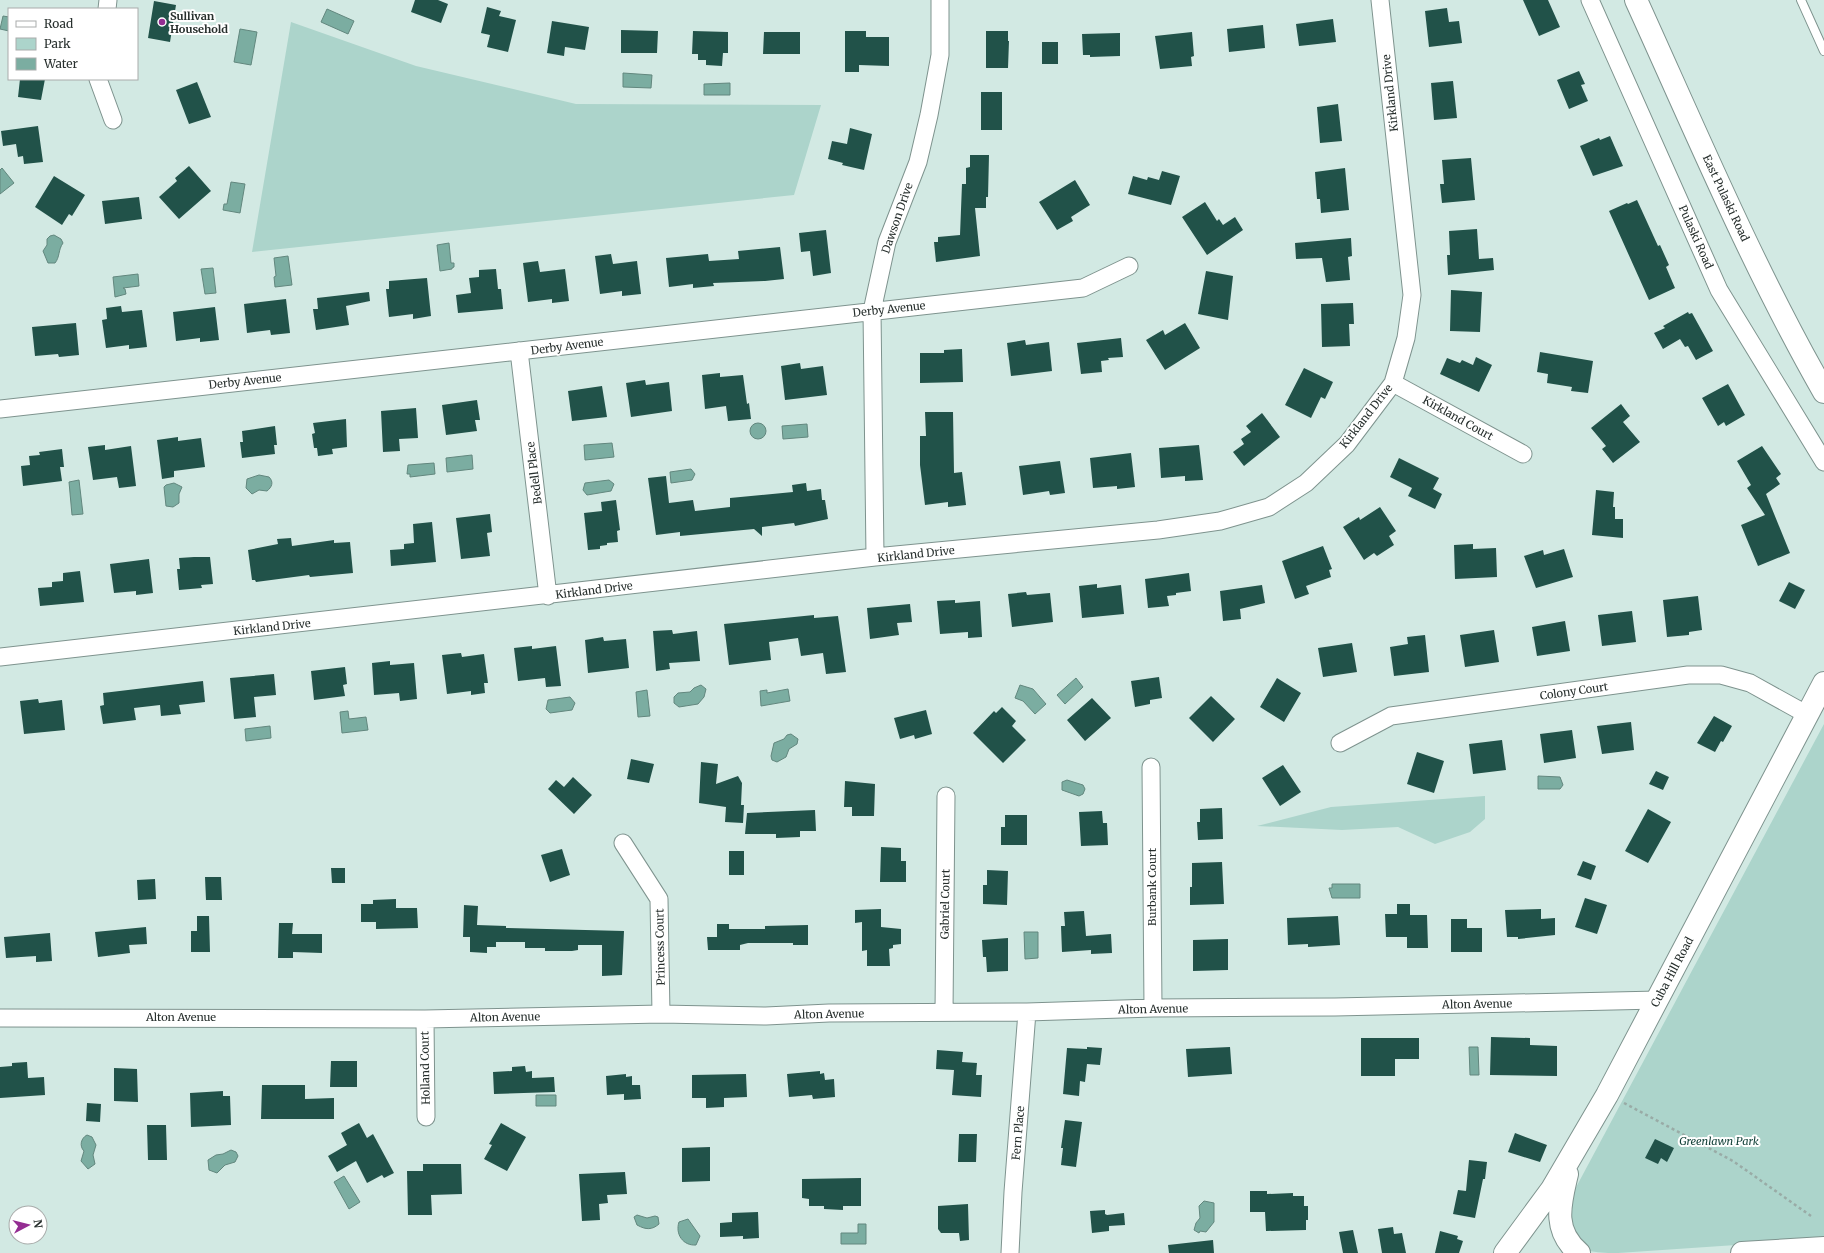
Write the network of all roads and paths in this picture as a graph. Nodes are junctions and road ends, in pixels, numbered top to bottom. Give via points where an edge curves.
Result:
1 (940, 0) edge
2 (1380, 0) edge
3 (1590, 0) edge
4 (1636, 0) edge
5 (1801, 0) edge
6 (1824, 51) edge
7 (98, 80) edge
8 (113, 120) dead end
9 (1129, 266) dead end
10 (872, 311) junction
11 (519, 351) junction
12 (1393, 383) junction
13 (1824, 391) edge
14 (0, 409) edge
15 (1523, 454) dead end
16 (1824, 462) edge
17 (875, 557) junction
18 (548, 596) junction
19 (0, 658) edge
20 (1824, 683) edge
21 (1806, 714) junction
22 (1340, 743) dead end
23 (1151, 767) dead end
24 (946, 796) dead end
25 (623, 843) dead end
26 (1658, 1000) junction
27 (1153, 1008) junction
28 (944, 1012) junction
29 (1028, 1012) junction
30 (661, 1014) junction
31 (0, 1018) edge
32 (425, 1018) junction
33 (1607, 1095) junction
34 (426, 1117) dead end
35 (1571, 1158) junction
36 (1811, 1216) dead end
37 (1824, 1248) edge
38 (1010, 1253) edge
39 (1505, 1253) edge
40 (1579, 1253) edge
41 (1742, 1253) edge

1 - 10 street, Dawson Drive via 940,55 929,115 918,162 887,242
2 - 12 street, Kirkland Drive via 1412,295 1406,338
3 - 16 street, Pulaski Road via 1719,290
4 - 13 main road, East Pulaski Road via 1762,277
5 - 6 lane
7 - 8 street
9 - 10 street, Derby Avenue via 1083,288
10 - 11 street, Derby Avenue
10 - 17 street, Dawson Drive
11 - 14 street, Derby Avenue
11 - 18 street, Bedell Place
12 - 15 street, Kirkland Court
12 - 17 street, Kirkland Drive via 1347,444 1306,483 1269,508 1220,521 1158,530
17 - 18 street, Kirkland Drive
18 - 19 street, Kirkland Drive
20 - 21 main road, Cuba Hill Road
21 - 22 street, Colony Court via 1750,684 1721,675 1688,675 1391,716
21 - 26 main road, Cuba Hill Road
23 - 27 street, Burbank Court
24 - 28 street, Gabriel Court
25 - 30 street, Princess Court via 659,899
26 - 27 street, Alton Avenue
26 - 33 main road, Cuba Hill Road
27 - 29 street, Alton Avenue
28 - 29 street, Alton Avenue
28 - 30 street, Alton Avenue via 766,1016
29 - 38 street, Fern Place
30 - 32 street, Alton Avenue
31 - 32 street, Alton Avenue
32 - 34 street, Holland Court
33 - 35 main road, Cuba Hill Road
33 - 36 path via 1733,1161
35 - 39 main road, Cuba Hill Road via 1552,1189
35 - 40 main road via 1560,1208 1560,1223 1563,1235
37 - 41 main road

